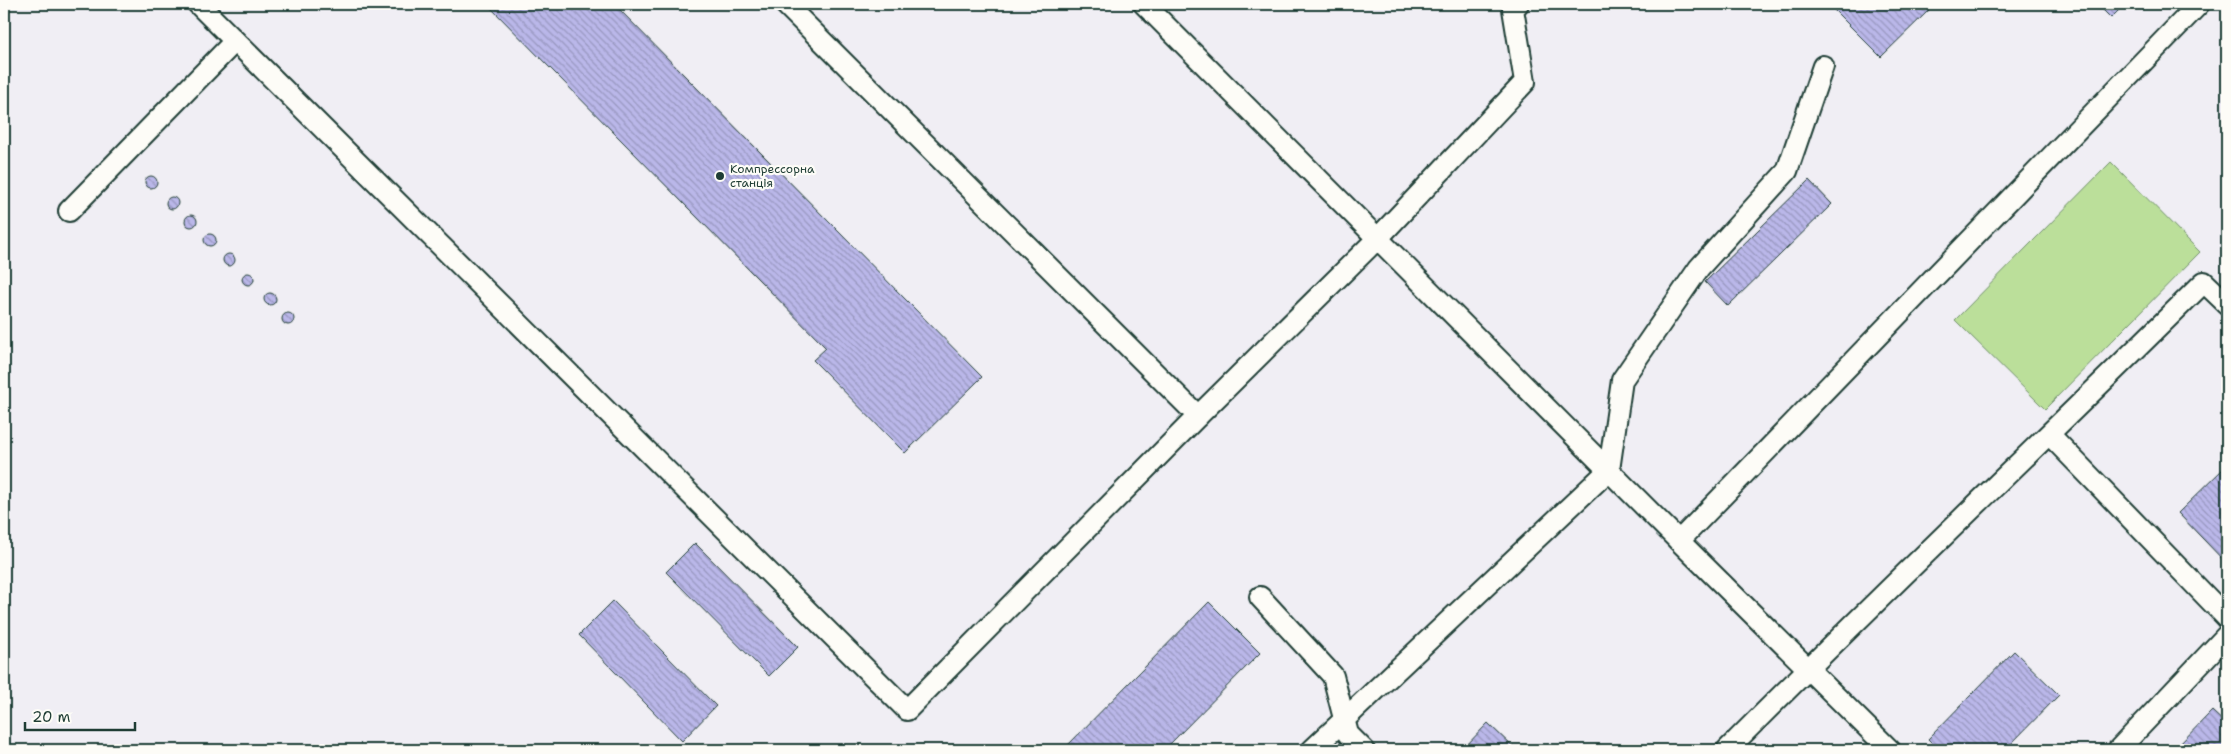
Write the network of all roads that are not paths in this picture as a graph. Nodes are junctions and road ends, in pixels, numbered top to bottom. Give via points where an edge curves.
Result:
1 (198, 4) edge
2 (785, 4) edge
3 (1144, 4) edge
4 (1518, 4) edge
5 (2199, 4) edge
6 (235, 41) junction
7 (1823, 66) dead end
8 (70, 211) dead end
9 (1378, 238) junction
10 (2227, 304) edge
11 (1198, 416) junction
12 (2050, 435) junction
13 (1609, 470) junction
14 (1679, 542) junction
15 (1260, 597) dead end
16 (2227, 618) edge
17 (2227, 635) edge
18 (1807, 669) junction
19 (1344, 718) junction
20 (1312, 750) edge
21 (1364, 750) edge
22 (1727, 750) edge
23 (1890, 750) edge
24 (2118, 750) edge

1 - 6 lane
2 - 11 lane
3 - 9 lane
4 - 9 lane via 1513,9 1525,82
5 - 14 lane
6 - 8 lane
6 - 11 lane via 907,710
7 - 13 lane via 1787,171 1699,268 1622,380
9 - 11 lane
9 - 13 lane
10 - 12 lane via 2204,282
12 - 16 lane
12 - 18 lane
13 - 14 lane
13 - 19 lane
14 - 18 lane
15 - 19 lane via 1333,676
17 - 24 lane
18 - 22 lane
18 - 23 lane
19 - 20 lane
19 - 21 lane via 1348,734

